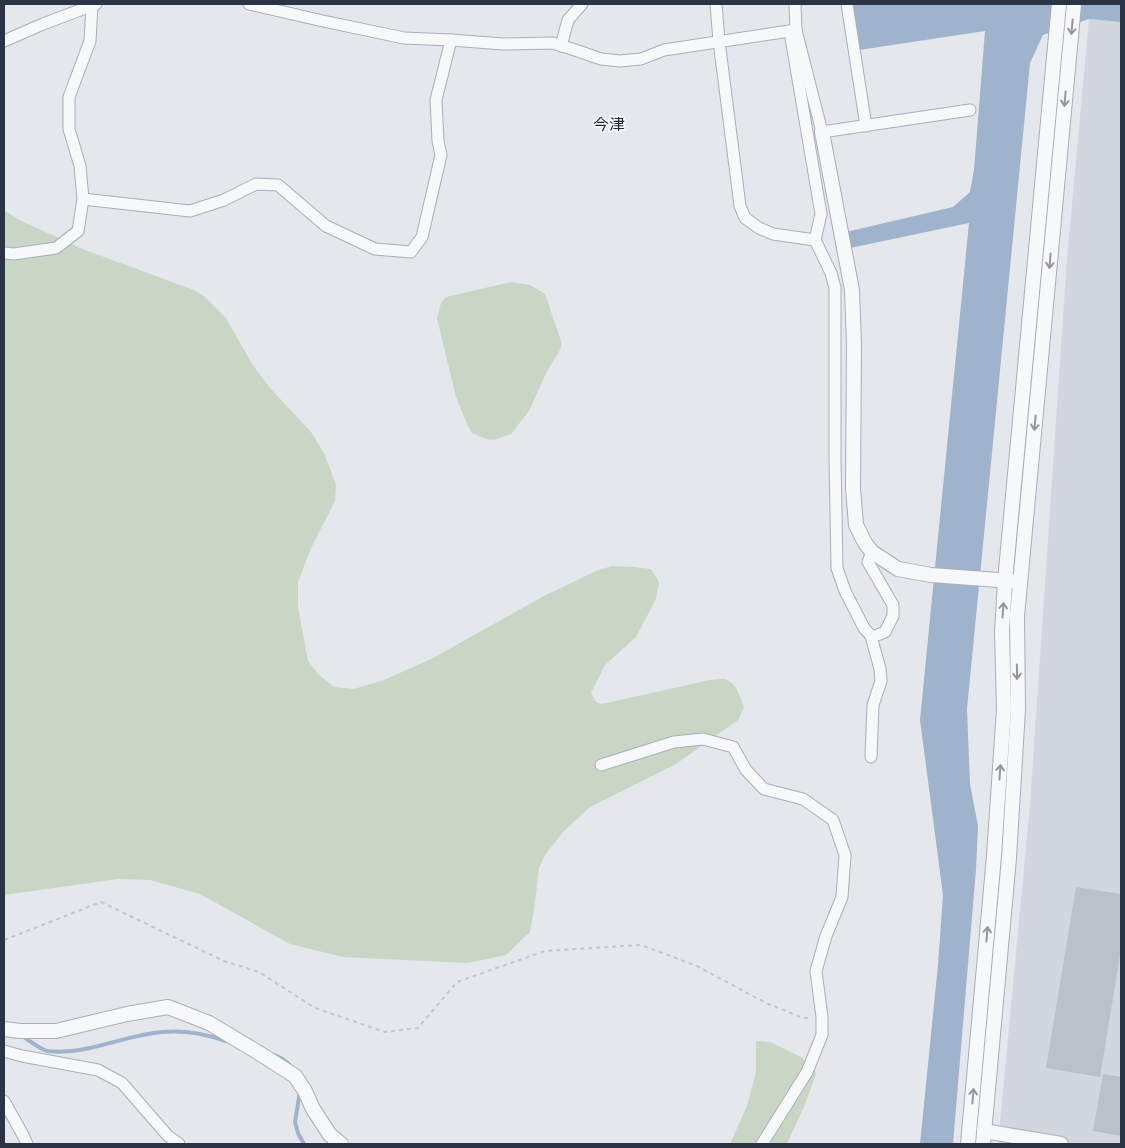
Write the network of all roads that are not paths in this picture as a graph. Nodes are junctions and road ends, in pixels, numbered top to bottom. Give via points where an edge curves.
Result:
1 (94, 4) edge
2 (249, 4) edge
3 (582, 4) edge
4 (716, 4) edge
5 (795, 4) edge
6 (847, 4) edge
7 (1059, 4) edge
8 (1074, 4) edge
9 (793, 31) junction
10 (451, 40) junction
11 (4, 41) edge
12 (719, 41) junction
13 (561, 46) junction
14 (970, 110) dead end
15 (866, 126) junction
16 (822, 132) junction
17 (83, 199) junction
18 (815, 240) junction
19 (4, 253) edge
20 (872, 552) junction
21 (999, 580) junction
22 (1020, 582) junction
23 (871, 636) junction
24 (871, 757) dead end
25 (601, 765) dead end
26 (4, 1029) edge
27 (4, 1051) edge
28 (4, 1101) edge
29 (984, 1137) edge
30 (27, 1144) edge
31 (179, 1144) edge
32 (341, 1144) edge
33 (762, 1144) edge
34 (968, 1144) edge
35 (1061, 1144) edge

1 - 11 street
1 - 17 street via 90,41 70,97 69,129 80,166
2 - 10 street via 404,38
3 - 13 street via 568,20
4 - 12 street
5 - 9 street
6 - 15 street
7 - 21 street
8 -> 22 street
9 - 12 street
9 - 16 street
9 - 18 street via 820,214
10 - 13 street
10 - 17 street via 436,100 440,155 422,237 411,252 375,249 326,226 278,184 256,184 224,200 190,211
12 - 13 street via 664,50 641,59 620,62
12 - 18 street via 740,206 745,218 773,234
14 - 15 street
15 - 16 street
16 - 20 street via 852,290 852,488 856,525
17 - 19 street via 78,231 56,248
18 - 23 street via 835,288 837,568 845,591
20 - 21 street via 898,569
20 - 23 street via 868,562 893,605 893,616 884,632
21 - 22 street
34 -> 21 street via 1004,709
22 -> 29 street via 1016,616 1018,709 1009,858
23 - 24 street via 881,681 874,705
25 - 33 street via 674,742 703,739 732,747 746,770 764,789 803,799 833,820 845,856 842,897 816,970 822,1035 806,1072
26 - 32 street via 56,1031 168,1007 209,1023 295,1076 330,1135
27 - 31 street via 98,1070 122,1084
28 - 30 street
29 - 35 street

